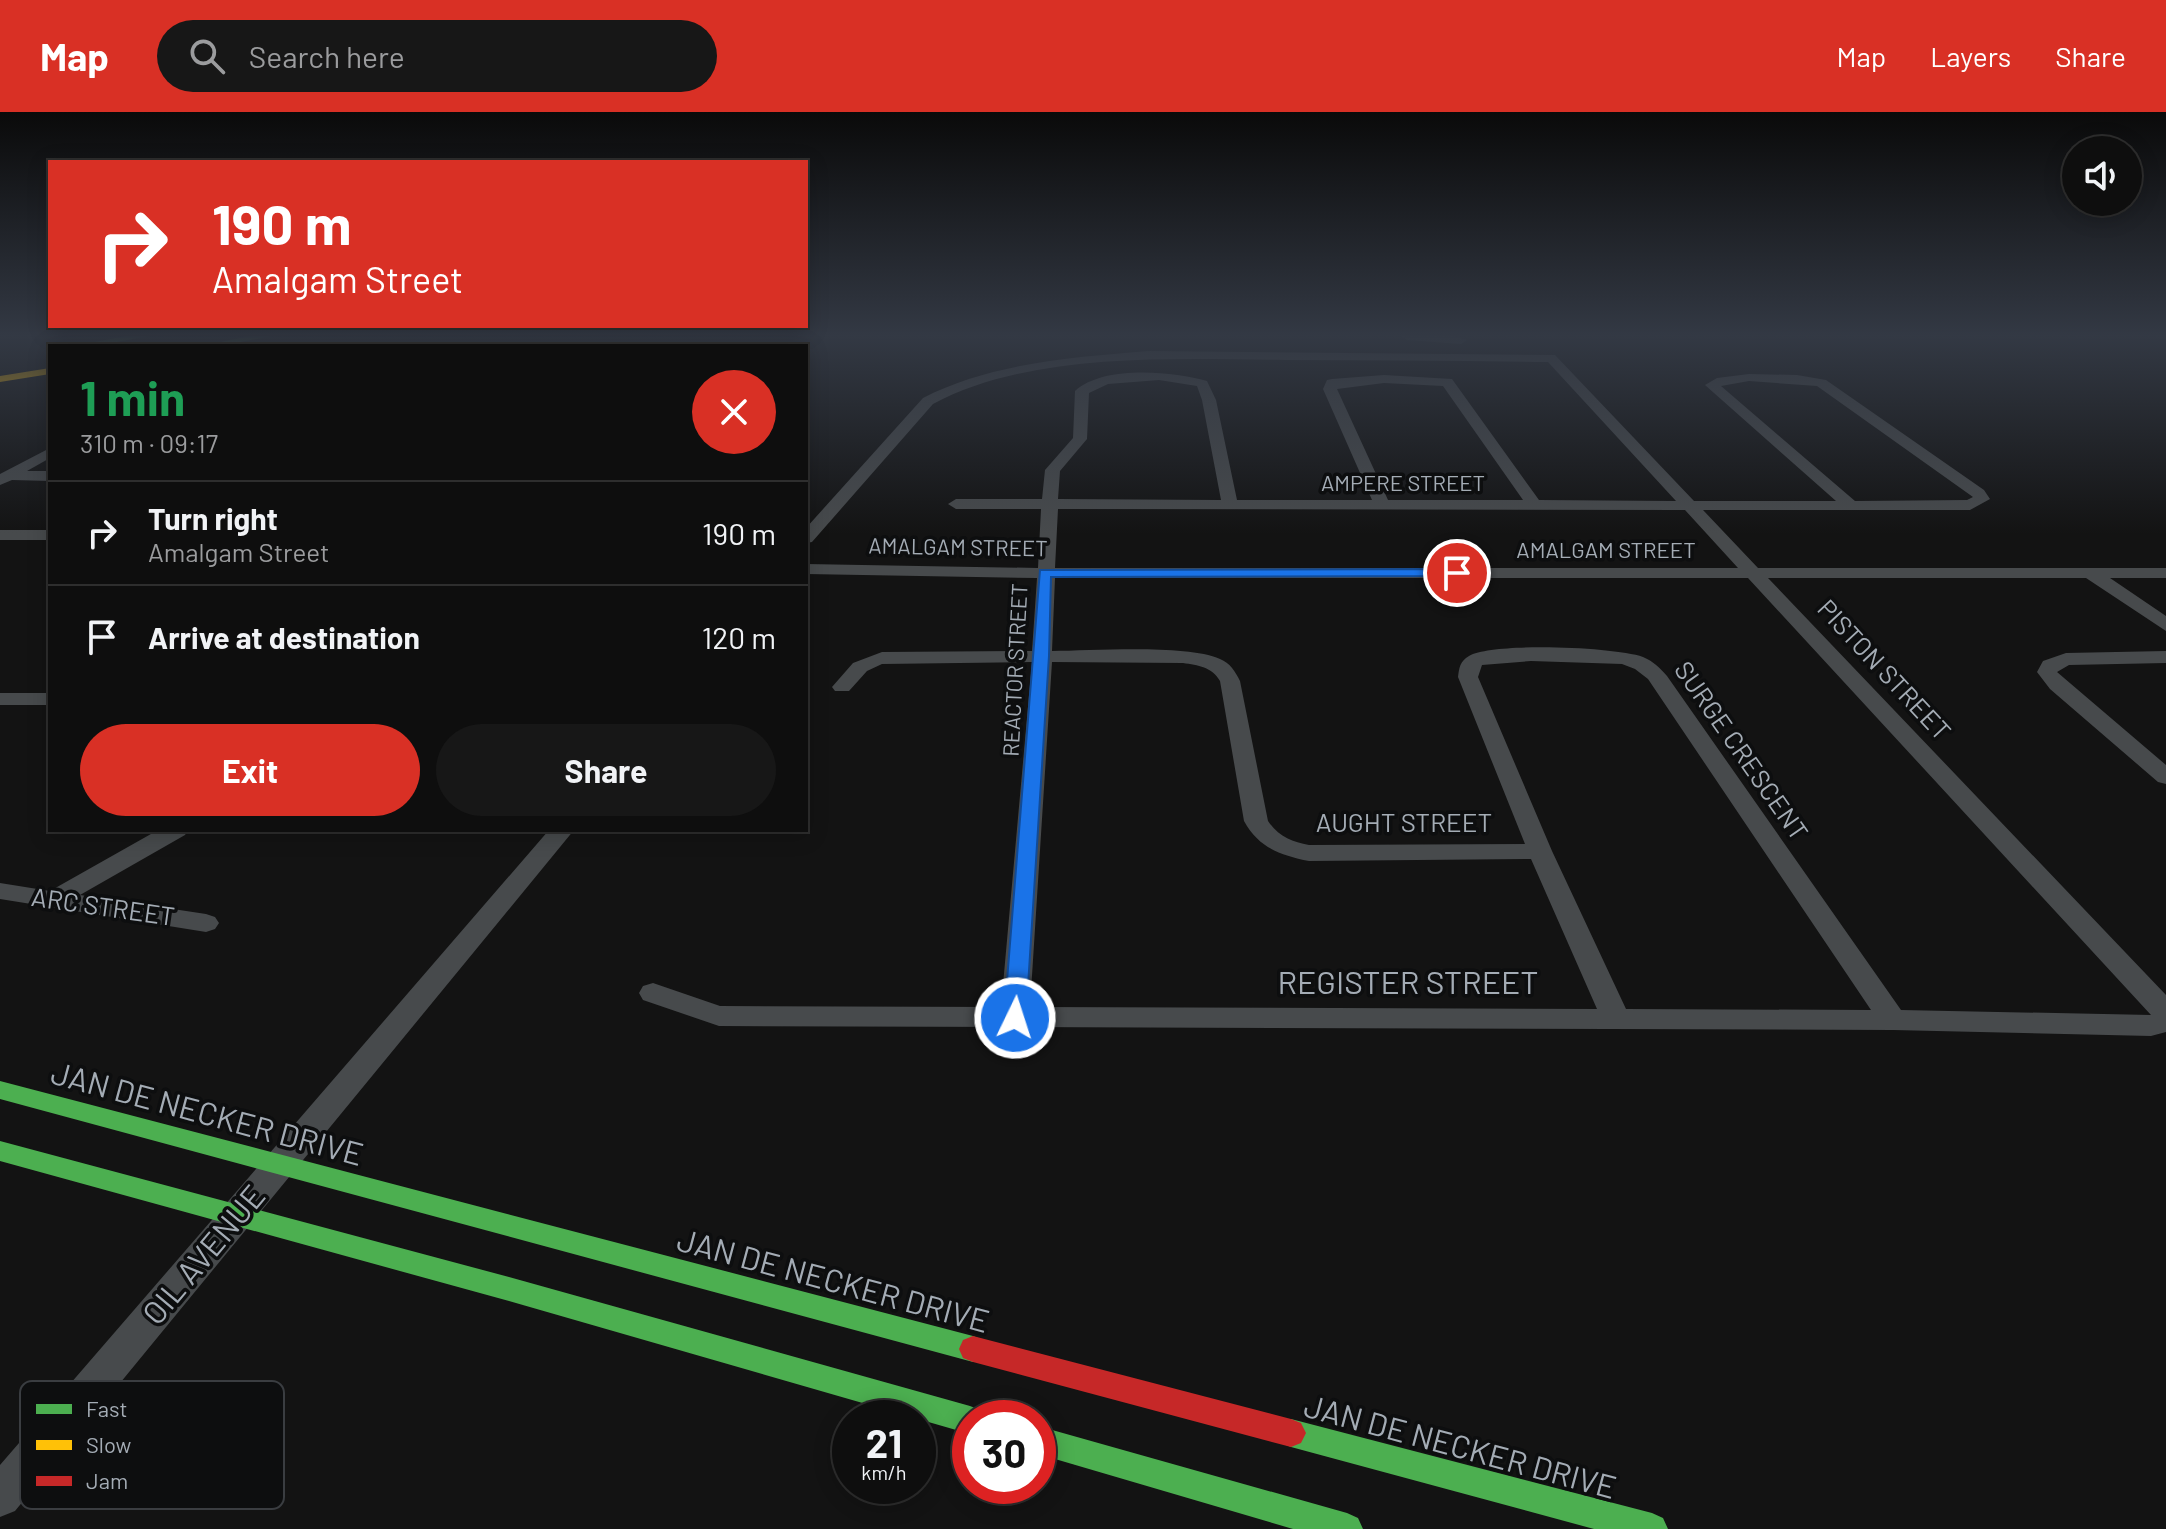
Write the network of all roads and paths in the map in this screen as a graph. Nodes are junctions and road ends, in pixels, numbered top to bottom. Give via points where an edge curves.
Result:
1 (927, 402) edge
2 (1082, 402) edge
3 (1208, 402) edge
4 (1336, 402) edge
5 (1461, 402) edge
6 (1593, 402) edge
7 (1732, 402) edge
8 (1848, 402) edge
9 (48, 453) edge
10 (48, 476) edge
11 (4, 478) edge
12 (956, 504) dead end
13 (1049, 504) junction
14 (1230, 505) junction
15 (1382, 505) junction
16 (1534, 505) junction
17 (1690, 506) junction
18 (1851, 506) junction
19 (0, 535) edge
20 (48, 535) edge
21 (808, 536) edge
22 (808, 569) edge
23 (1044, 573) junction
24 (2166, 573) edge
25 (1756, 574) junction
26 (2093, 575) junction
27 (2166, 625) edge
28 (1042, 656) junction
29 (2166, 657) edge
30 (842, 687) dead end
31 (0, 699) edge
32 (48, 699) edge
33 (2166, 777) edge
34 (172, 832) edge
35 (560, 832) edge
36 (1540, 851) junction
37 (0, 891) edge
38 (51, 901) junction
39 (206, 923) dead end
40 (653, 993) dead end
41 (2166, 1013) edge
42 (1015, 1018) junction
43 (1617, 1020) junction
44 (1893, 1020) junction
45 (2166, 1022) edge
46 (0, 1090) edge
47 (0, 1151) edge
48 (280, 1166) junction
49 (239, 1215) junction
50 (98, 1381) edge
51 (952, 1415) edge
52 (1056, 1445) edge
53 (20, 1472) edge
54 (0, 1496) edge
55 (1347, 1529) edge
56 (1652, 1529) edge

1 - 21 street
2 - 13 street, REACTOR STREET via 1080,439 1053,470
3 - 14 street, REACTOR STREET
4 - 15 street
5 - 16 street
6 - 17 street, PISTON STREET
7 - 18 street, AMPERE STREET
8 - 18 street, AMPERE STREET via 1982,499 1970,505
9 - 11 street
10 - 11 street
12 - 13 street, AMPERE STREET
13 - 14 street, AMPERE STREET
13 - 23 street, REACTOR STREET
14 - 15 street, AMPERE STREET
15 - 16 street, AMPERE STREET
16 - 17 street, AMPERE STREET
17 - 18 street, AMPERE STREET
17 - 25 street, PISTON STREET
19 - 20 street
22 - 23 street, AMALGAM STREET
23 - 25 street, AMALGAM STREET
23 - 28 street, REACTOR STREET
24 - 26 street, AMALGAM STREET
25 - 26 street, AMALGAM STREET
25 - 41 street, PISTON STREET
26 - 27 street
28 - 30 street, AUGHT STREET via 885,658 854,670
28 - 36 street, AUGHT STREET via 1183,657 1224,669 1256,821 1265,835 1286,847 1328,853
28 - 42 street, REACTOR STREET
29 - 33 street via 2066,659 2050,665 2047,672
31 - 32 street
34 - 38 street
35 - 48 street, OIL AVENUE
36 - 43 street, SURGE CRESCENT
36 - 44 street, SURGE CRESCENT via 1468,677 1469,666 1482,658 1508,657 1608,656 1642,664 1660,680
37 - 38 street, ARC STREET
38 - 39 street, ARC STREET
40 - 42 street, REGISTER STREET via 719,1016
42 - 43 street, REGISTER STREET
43 - 44 street, REGISTER STREET
44 - 45 street, REGISTER STREET via 2151,1026
46 - 48 main road, JAN DE NECKER DRIVE
47 - 49 main road
48 - 49 street, OIL AVENUE
48 - 56 main road, JAN DE NECKER DRIVE
49 - 50 street, OIL AVENUE
49 - 51 main road
52 - 55 main road
53 - 54 street, OIL AVENUE

